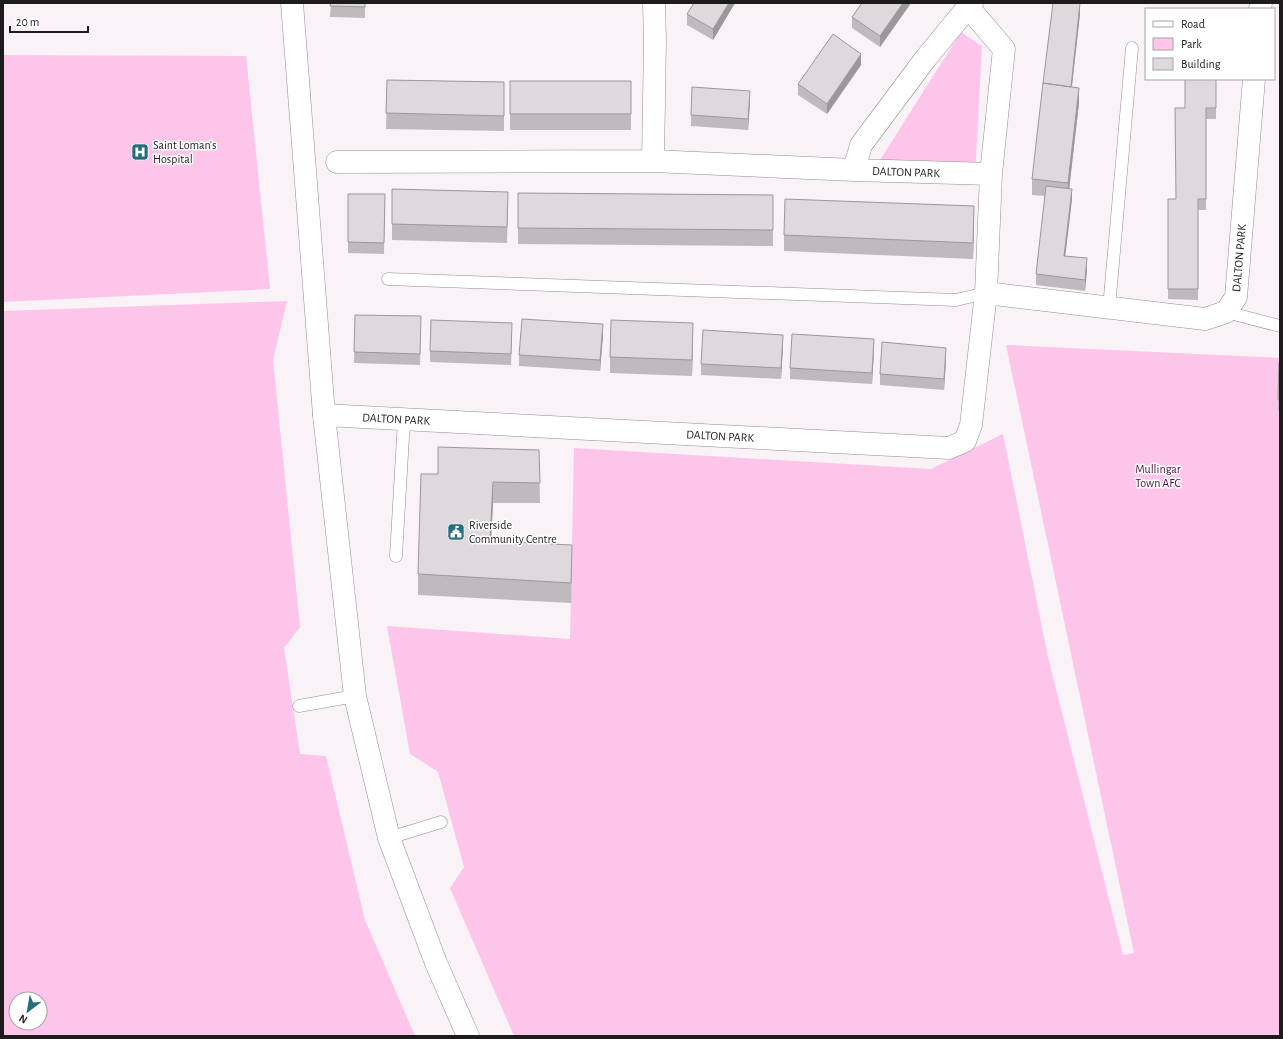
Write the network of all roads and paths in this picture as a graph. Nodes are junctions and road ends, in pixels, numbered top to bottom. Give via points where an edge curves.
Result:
1 (292, 3) edge
2 (654, 3) edge
3 (970, 5) edge
4 (1132, 48) dead end
5 (1254, 80) edge
6 (653, 161) junction
7 (337, 162) dead end
8 (854, 170) junction
9 (991, 174) junction
10 (388, 279) dead end
11 (986, 293) junction
12 (1109, 308) junction
13 (1226, 312) junction
14 (1280, 326) edge
15 (324, 415) junction
16 (404, 420) junction
17 (396, 556) dead end
18 (355, 696) junction
19 (298, 706) dead end
20 (441, 822) dead end
21 (388, 838) junction
22 (468, 1036) edge

1 - 15 street
2 - 6 street
3 - 8 street via 926,58 861,145
3 - 9 street, DALTON PARK via 1004,49
4 - 12 lane
5 - 13 street, DALTON PARK via 1236,297
6 - 7 street, DALTON PARK
6 - 8 street, DALTON PARK
8 - 9 street, DALTON PARK
9 - 11 street, DALTON PARK
10 - 11 lane via 956,300
11 - 12 street
11 - 16 street, DALTON PARK via 971,424 965,441 949,448
12 - 13 street via 1204,319
13 - 14 lane
15 - 16 street, DALTON PARK
15 - 18 street
16 - 17 lane
18 - 19 lane
18 - 21 street
20 - 21 lane
21 - 22 street via 436,963

